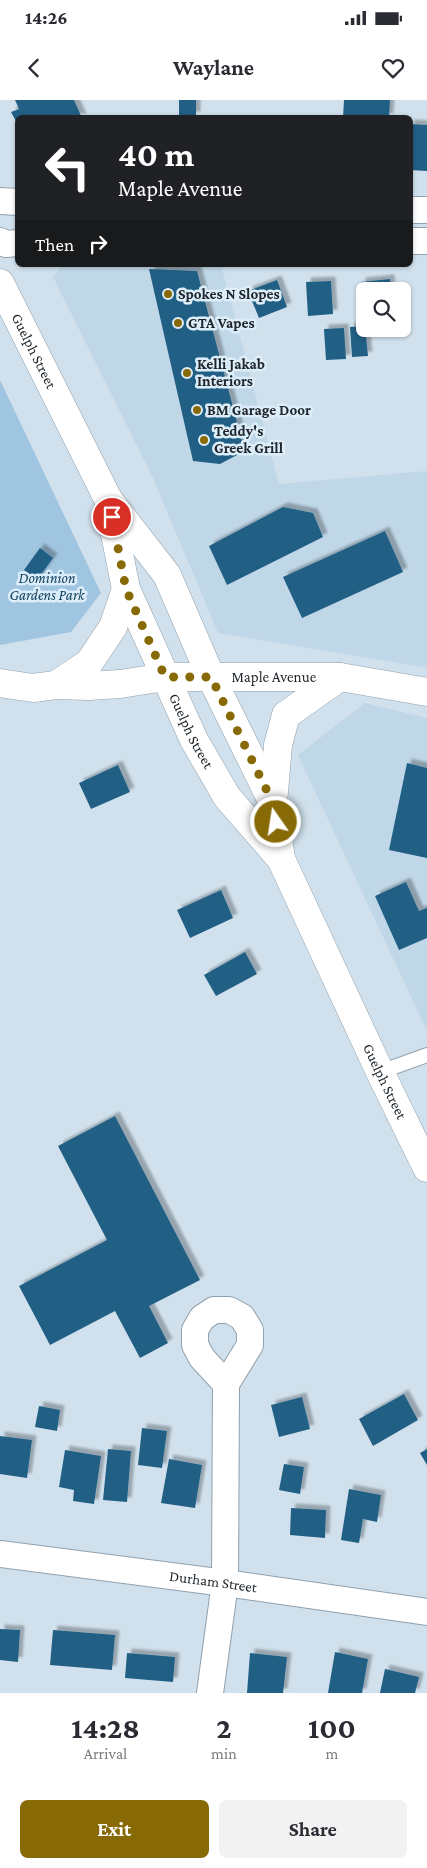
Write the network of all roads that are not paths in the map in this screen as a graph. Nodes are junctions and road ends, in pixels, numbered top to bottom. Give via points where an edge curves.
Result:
1 (0, 201) edge
2 (15, 202) edge
3 (413, 210) edge
4 (427, 210) edge
5 (0, 241) edge
6 (413, 241) edge
7 (427, 241) edge
8 (15, 243) edge
9 (0, 283) edge
10 (108, 499) junction
11 (126, 589) junction
12 (165, 677) junction
13 (211, 677) junction
14 (340, 678) junction
15 (0, 683) edge
16 (56, 685) junction
17 (427, 692) edge
18 (273, 803) junction
19 (281, 860) junction
20 (427, 1054) edge
21 (380, 1072) junction
22 (419, 1133) edge
23 (427, 1168) edge
24 (226, 1384) dead end
25 (0, 1554) edge
26 (225, 1583) junction
27 (427, 1612) edge
28 (210, 1693) edge

1 - 2 street
3 - 4 street
5 - 8 street
6 - 7 street
9 - 10 main road, Guelph Street
10 - 11 main road, Guelph Street
10 - 13 main road, Guelph Street via 167,575
11 - 12 main road, Guelph Street
11 - 16 main road via 113,627 89,662
12 - 13 main road, Maple Avenue
12 - 16 main road, Maple Avenue via 104,685
12 - 19 main road, Guelph Street via 194,740 227,797
13 - 14 main road, Maple Avenue
13 - 18 main road, Guelph Street
14 - 17 main road, Maple Avenue
14 - 18 main road via 286,715 278,745
15 - 16 main road, Maple Avenue via 33,688
18 - 19 main road, Guelph Street
19 - 21 main road, Guelph Street
20 - 21 lane
21 - 22 main road, Guelph Street
22 - 23 main road, Guelph Street
24 - 26 street
25 - 26 street, Durham Street
26 - 27 street, Durham Street
26 - 28 street

